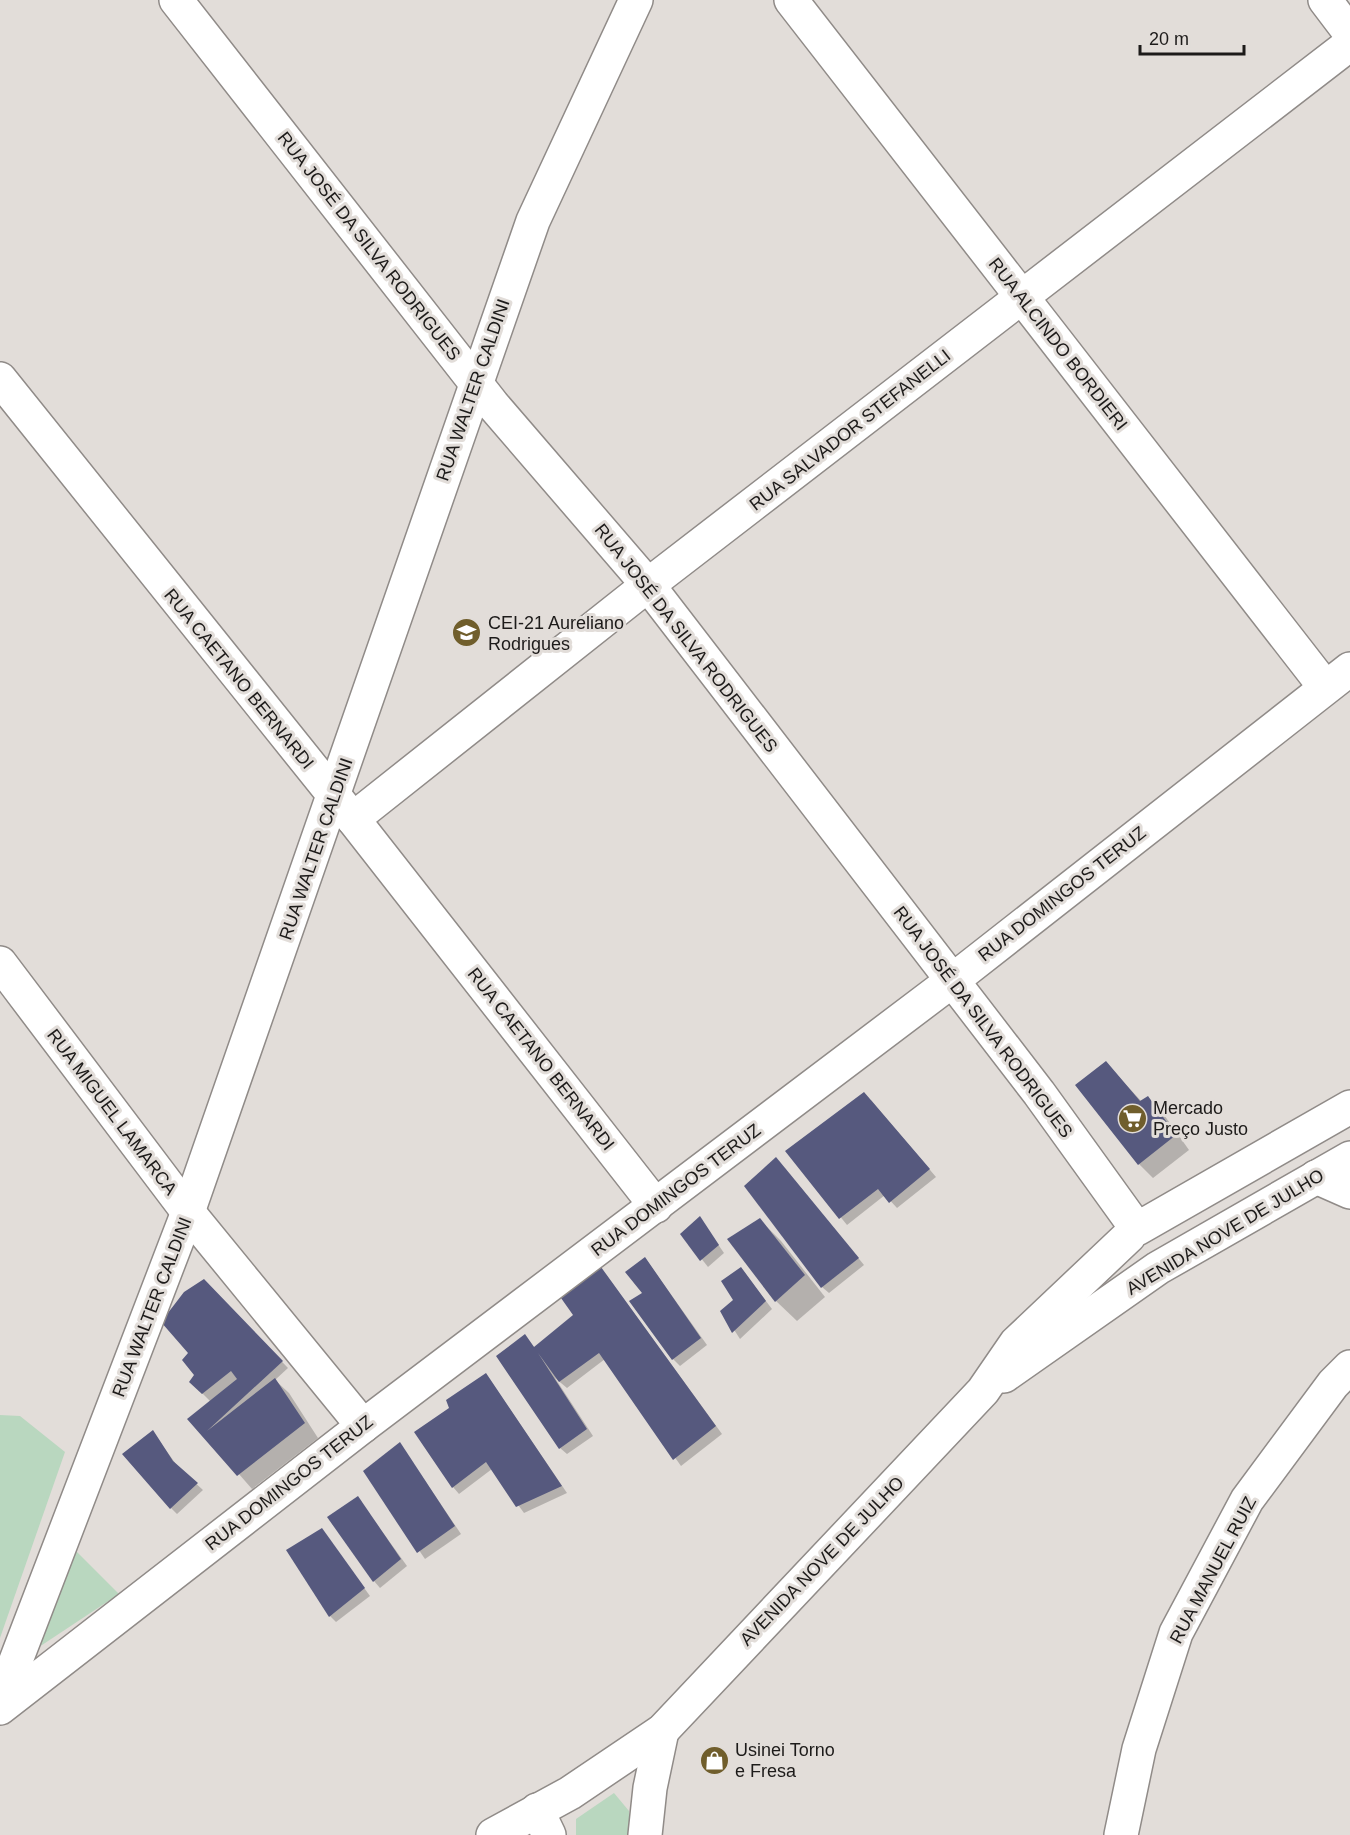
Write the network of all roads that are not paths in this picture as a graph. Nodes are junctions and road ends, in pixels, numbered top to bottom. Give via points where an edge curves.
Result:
1 (176, 0) edge
2 (636, 0) edge
3 (791, 0) edge
4 (1325, 0) edge
5 (1350, 33) edge
6 (1350, 44) edge
7 (1022, 297) junction
8 (0, 379) edge
9 (475, 382) junction
10 (648, 585) junction
11 (1338, 678) edge
12 (344, 808) junction
13 (0, 963) edge
14 (953, 980) junction
15 (1350, 1107) edge
16 (1350, 1158) edge
17 (1316, 1177) junction
18 (1350, 1192) edge
19 (656, 1206) junction
20 (188, 1212) junction
21 (1133, 1233) junction
22 (1158, 1268) junction
23 (1350, 1367) edge
24 (983, 1391) junction
25 (363, 1426) junction
26 (0, 1702) edge
27 (0, 1708) edge
28 (662, 1731) junction
29 (543, 1822) edge
30 (493, 1835) edge
31 (645, 1835) edge
32 (1121, 1835) edge

1 - 9 street, RUA JOSÉ DA SILVA RODRIGUES
2 - 9 street, RUA WALTER CALDINI via 533,220
3 - 7 street, RUA ALCINDO BORDIERI
4 - 5 street
6 - 7 street, RUA SALVADOR STEFANELLI
7 - 10 street, RUA SALVADOR STEFANELLI
7 - 11 street, RUA ALCINDO BORDIERI
8 - 12 street, RUA CAETANO BERNARDI
9 - 10 street, RUA JOSÉ DA SILVA RODRIGUES
9 - 12 street, RUA WALTER CALDINI
10 - 12 street, RUA SALVADOR STEFANELLI
10 - 14 street, RUA JOSÉ DA SILVA RODRIGUES
11 - 14 street, RUA DOMINGOS TERUZ
12 - 19 street, RUA CAETANO BERNARDI
12 - 20 street, RUA WALTER CALDINI
13 - 20 street, RUA MIGUEL LAMARCA
14 - 19 street, RUA DOMINGOS TERUZ
14 - 21 street, RUA JOSÉ DA SILVA RODRIGUES
15 - 21 street, AVENIDA NOVE DE JULHO
16 - 17 street, AVENIDA NOVE DE JULHO
17 - 18 street
17 - 22 street, AVENIDA NOVE DE JULHO
19 - 25 street, RUA DOMINGOS TERUZ
20 - 25 street, RUA MIGUEL LAMARCA
20 - 26 street, RUA WALTER CALDINI
21 - 22 street via 1125,1247 1127,1259 1135,1268
21 - 24 street, AVENIDA NOVE DE JULHO via 1016,1343
22 - 24 street, AVENIDA NOVE DE JULHO
23 - 32 street, RUA MANUEL RUIZ via 1333,1384 1247,1500 1176,1633 1139,1749
24 - 28 street, AVENIDA NOVE DE JULHO
25 - 27 street, RUA DOMINGOS TERUZ
28 - 29 street, AVENIDA NOVE DE JULHO via 570,1794
28 - 31 street
29 - 30 street, AVENIDA NOVE DE JULHO

